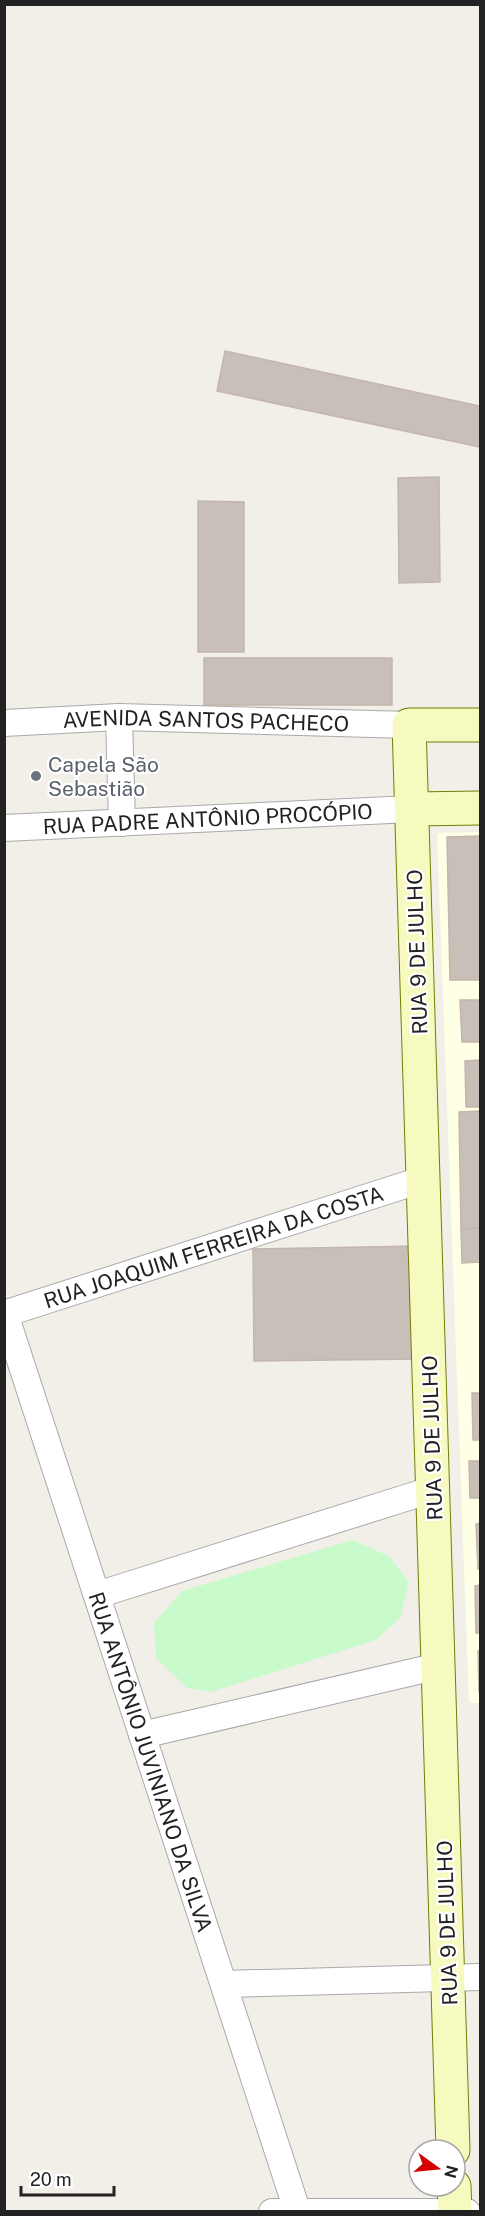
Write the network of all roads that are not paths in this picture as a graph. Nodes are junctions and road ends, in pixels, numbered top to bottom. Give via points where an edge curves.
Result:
1 (119, 717) junction
2 (4, 723) edge
3 (409, 725) junction
4 (480, 726) edge
5 (480, 808) edge
6 (412, 809) junction
7 (122, 822) junction
8 (4, 828) edge
9 (424, 1179) junction
10 (5, 1314) edge
11 (434, 1489) junction
12 (97, 1595) junction
13 (439, 1666) junction
14 (142, 1735) junction
15 (480, 1977) edge
16 (448, 1978) junction
17 (224, 1984) junction
18 (453, 2138) edge
19 (297, 2210) edge
20 (272, 2211) edge
21 (455, 2211) edge
22 (467, 2211) edge

1 - 2 street, AVENIDA SANTOS PACHECO
1 - 3 street, AVENIDA SANTOS PACHECO
1 - 7 street
3 - 4 street
3 - 6 street, RUA 9 DE JULHO
5 - 6 street
6 - 7 street, RUA PADRE ANTÔNIO PROCÓPIO
6 - 9 street, RUA 9 DE JULHO
7 - 8 street, RUA PADRE ANTÔNIO PROCÓPIO
9 - 10 street, RUA JOAQUIM FERREIRA DA COSTA
9 - 11 street, RUA 9 DE JULHO
10 - 12 street, RUA ANTÔNIO JUVINIANO DA SILVA
11 - 12 street
11 - 13 street, RUA 9 DE JULHO
12 - 14 street, RUA ANTÔNIO JUVINIANO DA SILVA
13 - 14 street
13 - 16 street, RUA 9 DE JULHO
14 - 17 street, RUA ANTÔNIO JUVINIANO DA SILVA
15 - 16 street
16 - 17 street
16 - 18 street, RUA 9 DE JULHO
17 - 19 street, RUA ANTÔNIO JUVINIANO DA SILVA
19 - 20 street
19 - 21 street
21 - 22 street

